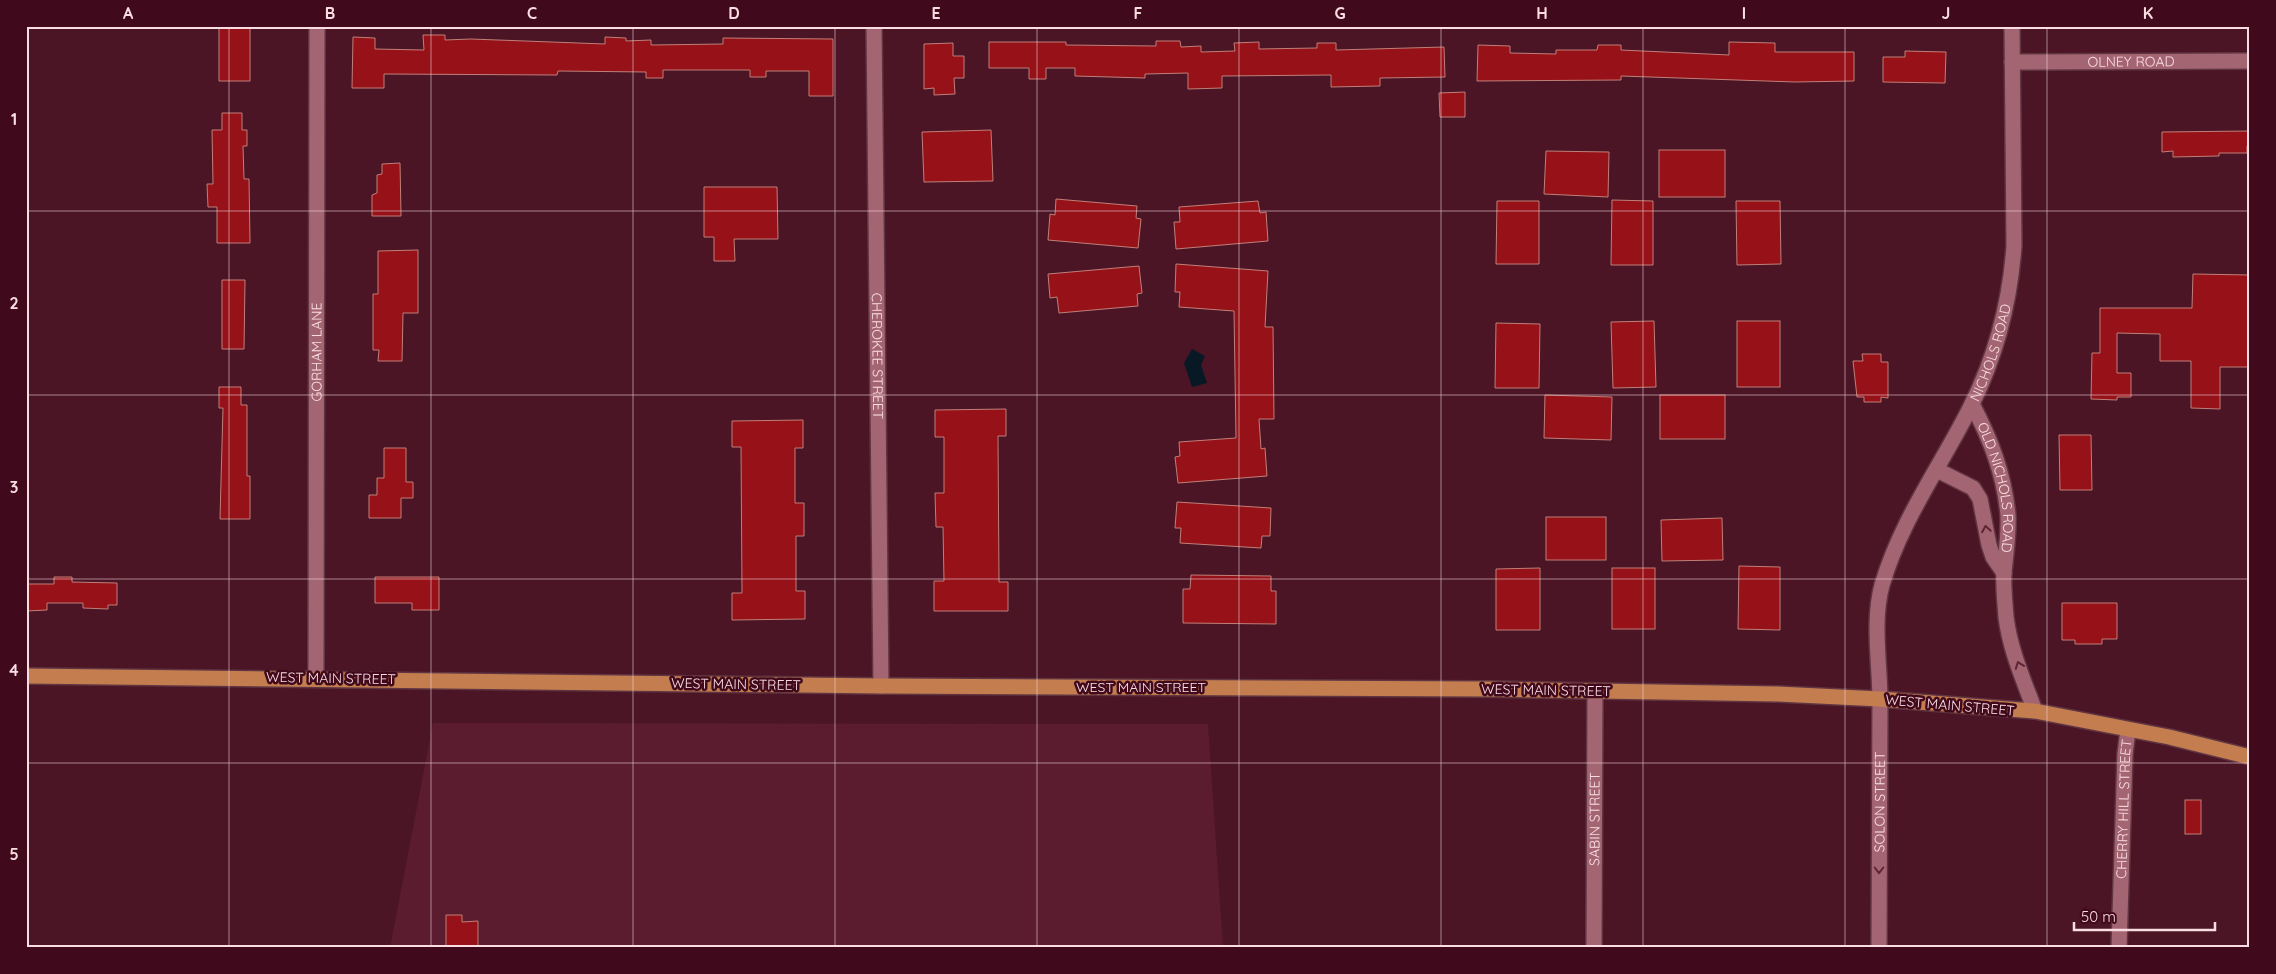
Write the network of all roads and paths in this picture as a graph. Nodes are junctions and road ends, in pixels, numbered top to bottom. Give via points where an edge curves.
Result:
1 (317, 26) edge
2 (874, 26) edge
3 (2012, 26) edge
4 (2250, 61) edge
5 (2012, 62) junction
6 (1972, 404) junction
7 (1937, 470) junction
8 (2004, 573) junction
9 (1877, 657) joint
10 (26, 676) edge
11 (316, 678) junction
12 (881, 686) junction
13 (1596, 690) junction
14 (1880, 699) junction
15 (2035, 712) junction
16 (2128, 730) junction
17 (2250, 757) edge
18 (1594, 948) edge
19 (1879, 948) edge
20 (2119, 948) edge

1 - 11 street, GORHAM LANE
2 - 12 street, CHEROKEE STREET
3 - 5 street, NICHOLS ROAD
4 - 5 street, OLNEY ROAD
5 - 6 street, NICHOLS ROAD via 2012,276 2003,320
6 - 7 street, NICHOLS ROAD
6 - 8 street, OLD NICHOLS ROAD via 1995,450 2002,477 2008,515
8 -> 7 street, OLD NICHOLS ROAD via 1989,545 1980,499 1973,488
7 - 9 street, NICHOLS ROAD via 1909,516 1887,571 1878,614
15 -> 8 street, OLD NICHOLS ROAD via 2012,648 2006,618
9 - 14 street, SOLON STREET
10 - 11 main road, WEST MAIN STREET
11 - 12 main road, WEST MAIN STREET
12 - 13 main road, WEST MAIN STREET
13 - 14 main road, WEST MAIN STREET
13 - 18 street, SABIN STREET
14 - 15 main road, WEST MAIN STREET
14 -> 19 street, SOLON STREET
15 - 16 main road, WEST MAIN STREET
16 - 17 main road, WEST MAIN STREET
16 - 20 street, CHERRY HILL STREET

